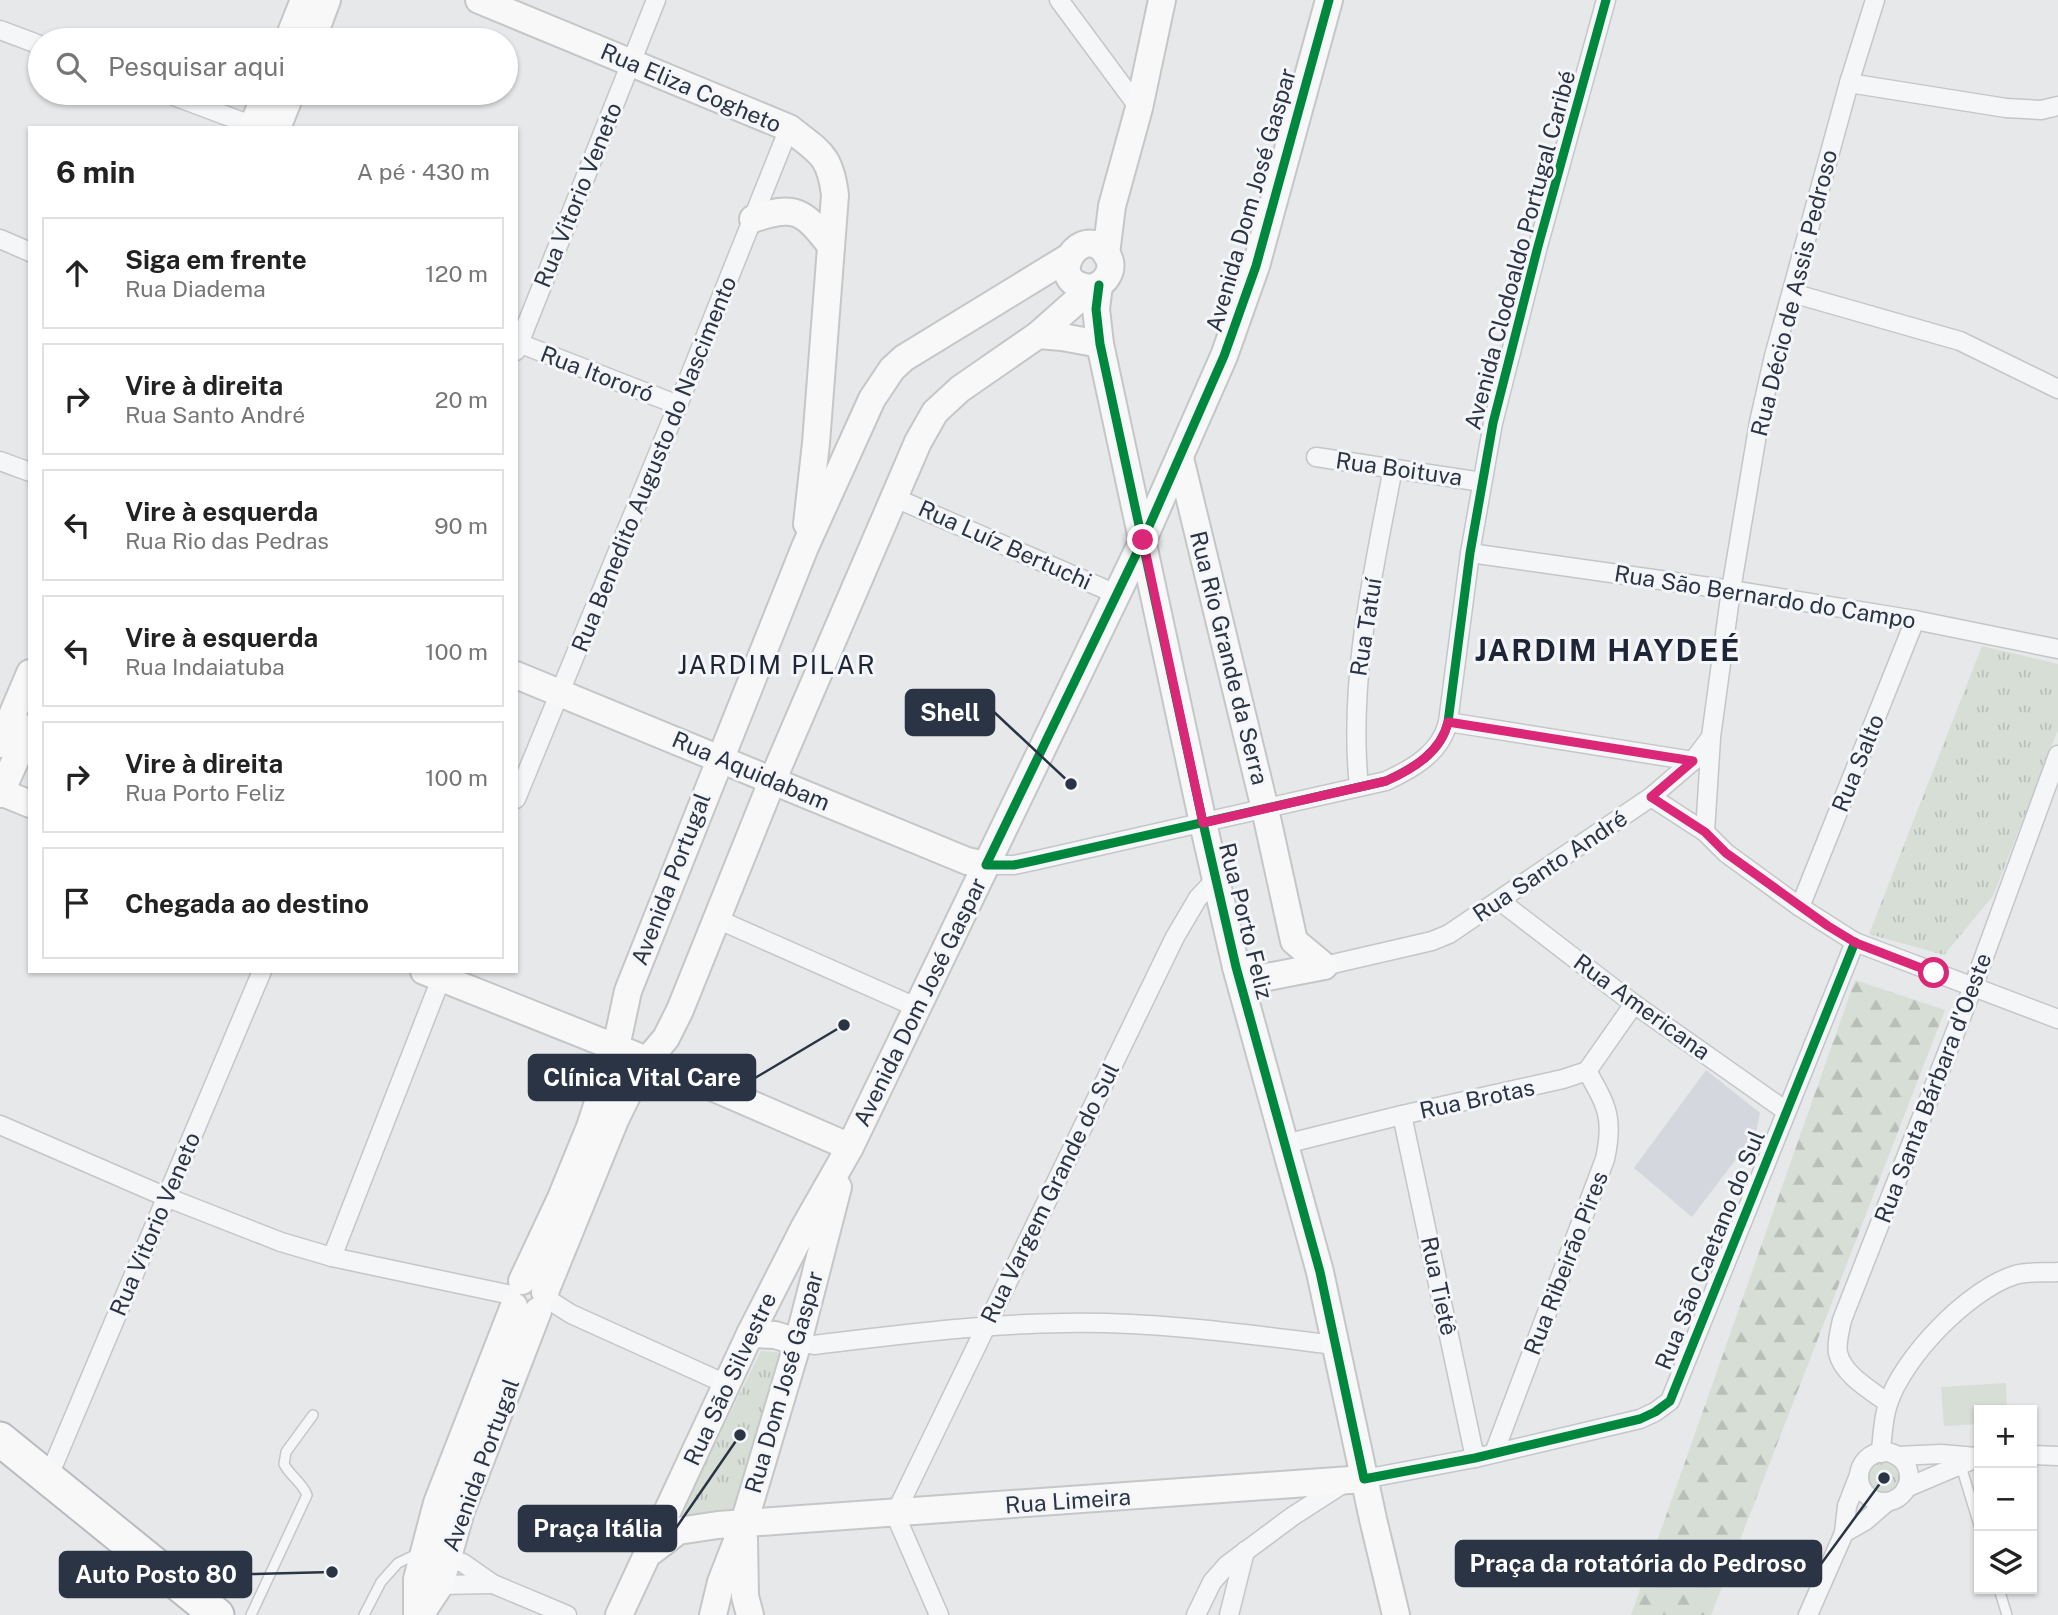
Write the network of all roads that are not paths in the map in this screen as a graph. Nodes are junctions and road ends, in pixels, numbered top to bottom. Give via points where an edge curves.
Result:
1 (304, 0) edge
2 (327, 0) edge
3 (480, 0) edge
4 (656, 0) edge
5 (1059, 0) edge
6 (1162, 0) edge
7 (1329, 0) edge
8 (1606, 0) edge
9 (1875, 0) edge
10 (293, 28) edge
11 (316, 28) edge
12 (0, 30) edge
13 (28, 40) edge
14 (631, 62) junction
15 (1849, 83) junction
16 (199, 105) edge
17 (264, 105) edge
18 (280, 105) edge
19 (1139, 108) junction
20 (2049, 108) edge
21 (2058, 117) edge
22 (257, 126) edge
23 (260, 126) edge
24 (261, 126) edge
25 (789, 128) junction
26 (752, 219) junction
27 (0, 239) edge
28 (831, 246) junction
29 (28, 250) edge
30 (1086, 252) junction
31 (1095, 287) junction
32 (1792, 293) junction
33 (1038, 335) junction
34 (518, 343) edge
35 (1100, 344) junction
36 (518, 345) edge
37 (2058, 389) edge
38 (678, 405) junction
39 (816, 443) junction
40 (1316, 457) dead end
41 (1180, 458) junction
42 (0, 461) edge
43 (841, 466) junction
44 (1393, 468) junction
45 (28, 471) edge
46 (1482, 482) junction
47 (893, 496) junction
48 (1143, 540) junction
49 (805, 547) junction
50 (1470, 553) junction
51 (1731, 590) junction
52 (1116, 594) junction
53 (1915, 620) junction
54 (2058, 649) edge
55 (518, 676) edge
56 (28, 678) edge
57 (561, 693) junction
58 (1448, 722) junction
59 (28, 732) edge
60 (1711, 737) junction
61 (0, 744) edge
62 (2058, 755) edge
63 (719, 757) junction
64 (1693, 761) junction
65 (773, 779) junction
66 (1359, 787) junction
67 (1, 793) edge
68 (518, 794) edge
69 (1651, 797) junction
70 (28, 803) edge
71 (1265, 809) junction
72 (1203, 823) junction
73 (1705, 832) junction
74 (986, 865) junction
75 (1216, 879) junction
76 (1500, 901) junction
77 (1800, 907) junction
78 (717, 919) junction
79 (1294, 941) junction
80 (1856, 943) junction
81 (1324, 966) junction
82 (1237, 967) junction
83 (261, 973) edge
84 (436, 974) edge
85 (1268, 977) junction
86 (1973, 988) junction
87 (1634, 1004) junction
88 (918, 1008) junction
89 (1248, 1013) junction
90 (2058, 1019) edge
91 (616, 1046) junction
92 (648, 1059) junction
93 (1587, 1071) junction
94 (1786, 1111) junction
95 (1402, 1115) junction
96 (0, 1125) edge
97 (1285, 1144) junction
98 (850, 1147) junction
99 (166, 1197) junction
100 (332, 1257) junction
101 (2058, 1272) edge
102 (531, 1299) junction
103 (987, 1325) junction
104 (750, 1334) junction
105 (798, 1342) junction
106 (1335, 1345) junction
107 (726, 1384) junction
108 (1888, 1404) junction
109 (313, 1415) dead end
110 (0, 1439) edge
111 (1494, 1454) junction
112 (1889, 1454) junction
113 (2037, 1455) edge
114 (2058, 1456) edge
115 (1475, 1458) junction
116 (1968, 1458) edge
117 (0, 1466) edge
118 (1859, 1474) junction
119 (48, 1478) junction
120 (1357, 1480) junction
121 (1906, 1488) junction
122 (1974, 1495) edge
123 (1887, 1502) junction
124 (895, 1514) junction
125 (673, 1521) junction
126 (744, 1523) junction
127 (1844, 1533) junction
128 (1245, 1551) junction
129 (436, 1555) junction
130 (428, 1582) junction
131 (493, 1584) junction
132 (2001, 1594) edge
133 (185, 1615) edge
134 (217, 1615) edge
135 (251, 1615) edge
136 (364, 1615) edge
137 (418, 1615) edge
138 (567, 1615) edge
139 (619, 1615) edge
140 (713, 1615) edge
141 (750, 1615) edge
142 (939, 1615) edge
143 (1196, 1615) edge
144 (1222, 1615) edge
145 (1229, 1615) edge
146 (1396, 1615) edge
147 (1808, 1615) edge
148 (2007, 1615) edge

1 - 10 street
2 - 11 street
3 - 14 street, Rua Eliza Cogheto
4 - 14 street, Rua Vitorio Veneto
5 - 19 street
6 - 19 street, Avenida Portugal
7 - 41 street, Avenida Dom José Gaspar via 1241,310
8 - 46 street, Avenida Clodoaldo Portugal Caribé via 1508,362
9 - 15 street, Rua Décio de Assis Pedroso
12 - 13 street
14 - 25 street, Rua Eliza Cogheto
14 - 34 street, Rua Vitorio Veneto
15 - 20 street via 2006,108
15 - 32 street, Rua Décio de Assis Pedroso
16 - 22 street
17 - 23 street
18 - 24 street
19 - 30 street, Avenida Portugal via 1112,206
20 - 21 street
25 - 26 street, Rua Benedito Augusto do Nascimento
25 - 28 street, Rua Eliza Cogheto via 820,152 832,172
26 - 28 street via 776,211 800,215 813,223
26 - 38 street, Rua Benedito Augusto do Nascimento
27 - 29 street
28 - 39 street, Rua Eliza Cogheto
30 - 31 street via 1110,262 1106,279
30 - 31 street via 1067,266 1068,275 1082,287
30 - 43 street, Avenida Portugal via 904,358 872,399
31 - 33 street, Avenida Portugal
31 - 35 street, Rua Porto Feliz
32 - 37 street via 1960,341
32 - 51 street, Rua Décio de Assis Pedroso via 1759,422
33 - 35 street
33 - 47 street, Avenida Portugal via 935,412
35 - 48 street, Rua Porto Feliz
36 - 38 street, Rua Itororó
38 - 57 street, Rua Benedito Augusto do Nascimento
39 - 43 street
39 - 49 street, Rua Eliza Cogheto
40 - 44 street, Rua Boituva
41 - 48 street, Avenida Dom José Gaspar
41 - 71 street, Rua Rio Grande da Serra
42 - 45 street
43 - 49 street, Avenida Portugal
44 - 46 street, Rua Boituva
44 - 66 street, Rua Tatuí via 1356,689
46 - 50 street, Avenida Clodoaldo Portugal Caribé
47 - 52 street, Rua Luíz Bertuchi
47 - 65 street, Avenida Portugal
48 - 52 street, Avenida Dom José Gaspar
48 - 72 street, Rua Porto Feliz
49 - 63 street, Avenida Portugal
50 - 51 street, Rua São Bernardo do Campo
50 - 58 street, Avenida Clodoaldo Portugal Caribé
51 - 53 street, Rua São Bernardo do Campo
51 - 60 street, Rua Santo André
52 - 74 street, Avenida Dom José Gaspar
53 - 54 street, Rua São Bernardo do Campo
53 - 77 street, Rua Salto
55 - 57 street, Rua Aquidabam
56 - 61 street
57 - 63 street, Rua Aquidabam
57 - 68 street, Rua Benedito Augusto do Nascimento
58 - 64 street
58 - 66 street via 1438,745 1424,759 1386,781
59 - 67 street
60 - 64 street, Rua Santo André
60 - 73 street
62 - 86 street, Rua Santa Bárbara d'Oeste
63 - 65 street, Rua Aquidabam
63 - 91 street, Avenida Portugal via 628,991
64 - 69 street, Rua Santo André
65 - 74 street, Rua Aquidabam
65 - 78 street, Avenida Portugal
66 - 71 street
67 - 70 street
69 - 73 street
69 - 76 street, Rua Santo André
71 - 72 street
71 - 79 street, Rua Rio Grande da Serra
72 - 74 street via 1023,863
72 - 75 street, Rua Porto Feliz
73 - 77 street
74 - 88 street, Avenida Dom José Gaspar
75 - 82 street, Rua Porto Feliz
75 - 103 street, Rua Vargem Grande do Sul via 1198,898 1175,937
76 - 81 street, Rua Santo André via 1432,941
76 - 87 street, Rua Americana
77 - 80 street
78 - 88 street
78 - 92 street, Avenida Portugal via 673,1026
79 - 81 street
79 - 85 street
80 - 86 street
80 - 94 street, Rua São Caetano do Sul
81 - 85 street, Rua Santo André
82 - 85 street
82 - 89 street, Rua Porto Feliz
83 - 99 street, Rua Vitorio Veneto
84 - 91 street
84 - 100 street
85 - 89 street
86 - 90 street
86 - 108 street, Rua Santa Bárbara d'Oeste via 1838,1339 1845,1367
87 - 93 street
87 - 94 street, Rua Americana
88 - 98 street, Avenida Dom José Gaspar
89 - 97 street, Rua Porto Feliz
91 - 92 street
91 - 102 street, Avenida Portugal
92 - 98 street
92 - 102 street, Avenida Portugal
93 - 95 street, Rua Brotas
93 - 111 street, Rua Ribeirão Pires via 1609,1116 1605,1158
94 - 111 street, Rua São Caetano do Sul via 1670,1401 1640,1419
95 - 97 street, Rua Brotas
95 - 115 street, Rua Tietê
96 - 99 street
97 - 106 street, Rua Porto Feliz
98 - 104 street, Rua São Silvestre
98 - 105 street, Rua Dom José Gaspar
99 - 100 street
99 - 119 street, Rua Vitorio Veneto
100 - 102 street
101 - 108 street via 2017,1274 1985,1288 1909,1364
102 - 107 street
102 - 129 street, Avenida Portugal via 437,1503
103 - 105 street via 814,1345
103 - 106 street via 1127,1324
103 - 124 street, Rua Vargem Grande do Sul
104 - 105 street
104 - 107 street, Rua São Silvestre
105 - 126 street, Rua Dom José Gaspar
106 - 120 street, Rua Porto Feliz
107 - 125 street, Rua São Silvestre
108 - 112 street
109 - 135 lane via 286,1452 284,1464 307,1495
110 - 119 highway
111 - 115 street, Rua Limeira
112 - 116 street
112 - 118 street via 1867,1458
112 - 121 street via 1906,1465
113 - 114 street
115 - 120 street, Rua Limeira
116 - 121 street
116 - 122 lane
117 - 133 highway
118 - 123 street via 1866,1495
118 - 127 street via 1847,1506
119 - 134 highway
120 - 124 street, Rua Limeira
120 - 128 street via 1293,1516
120 - 146 street, Rua Porto Feliz
121 - 123 street
123 - 127 street
124 - 126 street, Rua Limeira
124 - 142 street
125 - 126 street, Rua Limeira
125 - 139 street, Rua São Silvestre via 648,1555
126 - 140 street, Rua Dom José Gaspar
126 - 141 street via 743,1571
127 - 147 street
128 - 143 street via 1218,1575
128 - 145 street
129 - 130 street, Avenida Portugal
129 - 131 street via 463,1563
129 - 136 lane via 398,1563
130 - 131 street
130 - 137 street, Avenida Portugal
131 - 138 street
132 - 148 lane
143 - 144 street via 1210,1611

